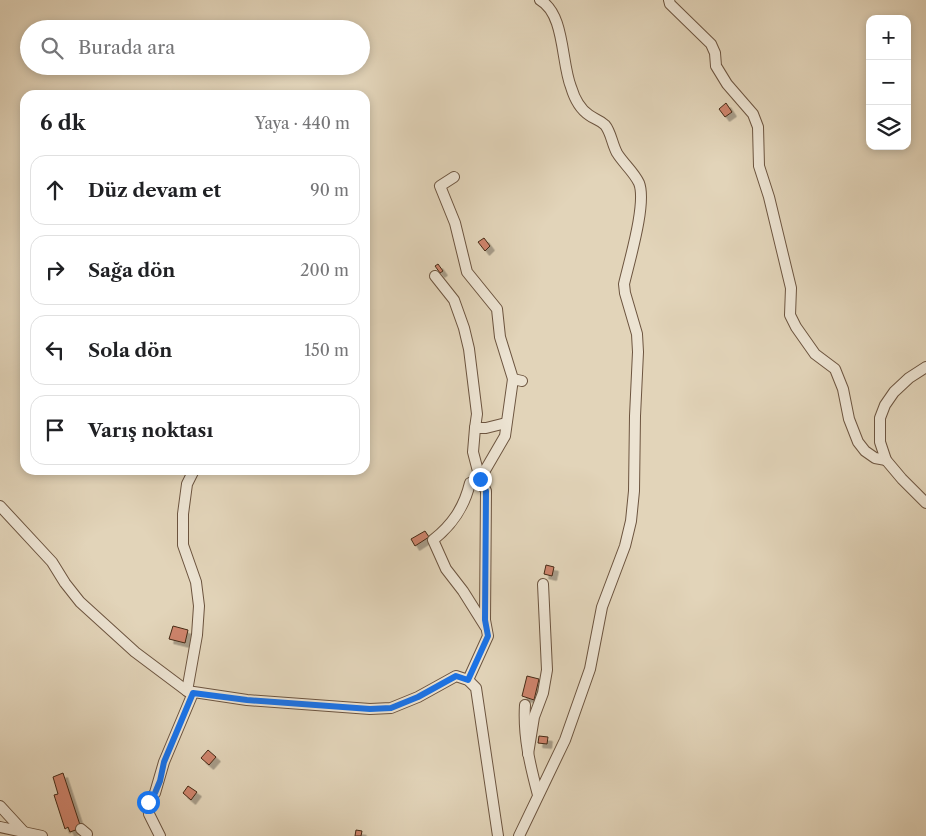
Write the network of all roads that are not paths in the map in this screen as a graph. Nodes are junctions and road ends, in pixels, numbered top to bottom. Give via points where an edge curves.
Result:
1 (540, 0) edge
2 (669, 0) edge
3 (454, 177) dead end
4 (435, 276) dead end
5 (926, 367) edge
6 (506, 423) junction
7 (475, 428) junction
8 (886, 460) junction
9 (192, 475) edge
10 (480, 479) junction
11 (926, 503) edge
12 (0, 506) edge
13 (543, 584) dead end
14 (486, 630) junction
15 (468, 680) junction
16 (190, 692) junction
17 (525, 705) dead end
18 (528, 754) junction
19 (538, 795) junction
20 (0, 806) edge
21 (0, 827) edge
22 (23, 831) junction
23 (42, 836) edge
24 (160, 836) edge
25 (498, 836) edge
26 (519, 836) edge

1 - 19 street via 556,17 566,72 579,105 608,129 618,155 639,183 641,198 624,284 637,334 638,352 631,521 602,607 590,669 565,740
2 - 8 street via 711,44 716,66 753,114 758,127 759,166 770,197 791,288 790,315 815,354 835,369 858,442 875,458
3 - 6 street via 440,186 455,223 467,272 497,309 500,337 518,380
4 - 7 street via 454,300 464,328 477,414
5 - 8 street via 909,378 885,405 880,418 880,442
6 - 7 street
6 - 10 street via 504,436
7 - 10 street via 473,452
8 - 11 street
9 - 16 street via 183,514 183,545 196,582 199,606
10 - 14 street via 486,491
10 - 14 street via 470,483 458,515 433,540 446,569
12 - 16 street via 52,562 80,602 136,652
13 - 18 street via 547,670
14 - 15 street via 488,636
15 - 16 street via 456,676 391,708 370,709 247,700
15 - 25 street via 476,688
16 - 24 street via 160,781 148,802 148,814
17 - 18 street
18 - 19 street
19 - 26 street
20 - 22 street
21 - 22 street
22 - 23 street

